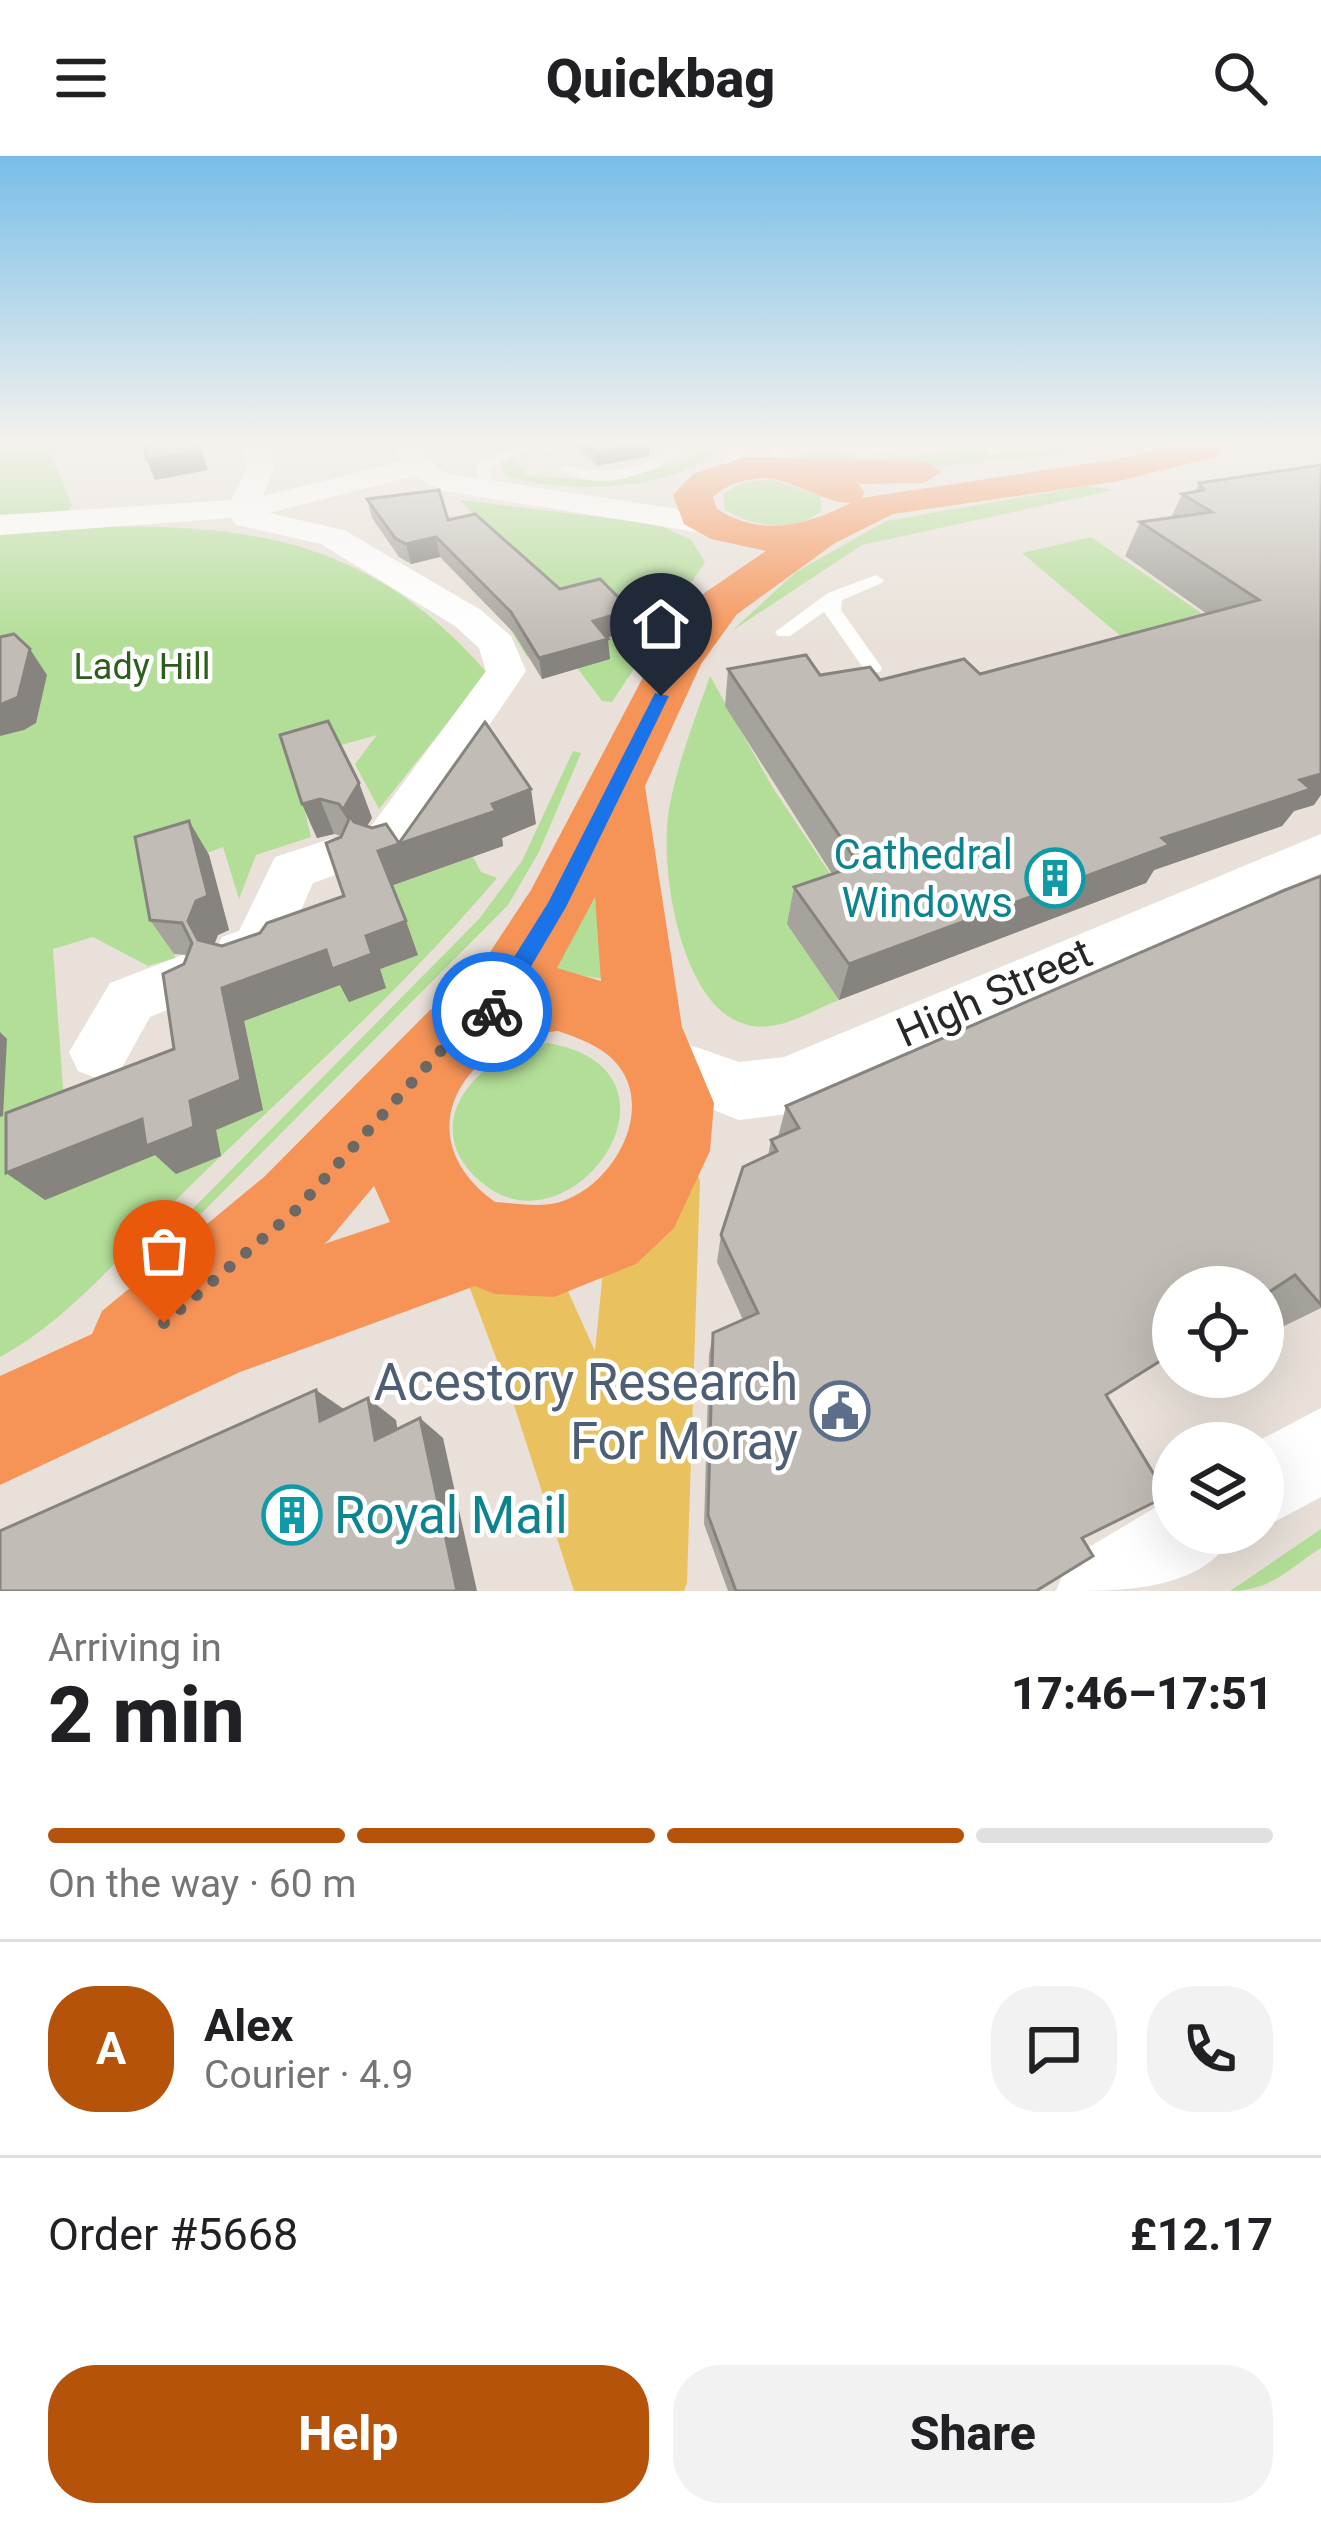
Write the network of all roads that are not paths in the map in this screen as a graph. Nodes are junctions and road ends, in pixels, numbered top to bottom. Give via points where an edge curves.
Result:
1 (214, 509) edge
2 (245, 509) edge
3 (343, 509) edge
4 (652, 509) edge
5 (697, 509) edge
6 (842, 509) edge
7 (880, 509) edge
8 (0, 525) edge
9 (834, 526) junction
10 (717, 527) junction
11 (332, 537) junction
12 (876, 580) dead end
13 (834, 597) junction
14 (720, 604) junction
15 (784, 632) dead end
16 (873, 668) edge
17 (616, 789) junction
18 (386, 840) edge
19 (1321, 852) edge
20 (333, 856) edge
21 (242, 953) edge
22 (183, 978) edge
23 (459, 1039) junction
24 (654, 1049) junction
25 (99, 1052) dead end
26 (656, 1181) junction
27 (487, 1245) junction
28 (98, 1380) junction
29 (0, 1432) edge
30 (1321, 1449) edge
31 (1284, 1473) edge
32 (1158, 1554) edge
33 (630, 1587) edge
34 (1101, 1591) edge

1 - 8 street
2 - 11 street via 254,522
3 - 11 street
4 - 10 street
5 - 10 highway
6 - 9 highway
7 - 9 highway
9 - 10 highway via 772,540
9 - 14 highway
10 - 14 highway via 733,549
11 - 18 street via 468,618 497,644 506,671
12 - 13 lane
13 - 15 lane
13 - 16 lane via 838,622
14 - 17 highway via 676,664
17 - 23 highway via 556,907
17 - 24 highway
19 - 24 street, High Street via 787,1084 740,1091
20 - 21 street via 293,870 259,946
22 - 25 street via 130,1000
23 - 24 highway via 525,1001 590,1004
23 - 27 highway via 412,1096 407,1162 442,1221
23 - 28 highway via 296,1210
24 - 26 highway via 675,1120
26 - 27 highway via 634,1207 573,1244
26 - 33 main road
27 - 28 highway via 350,1282
27 - 33 main road via 566,1405
28 - 29 highway
30 - 31 street
32 - 34 street

